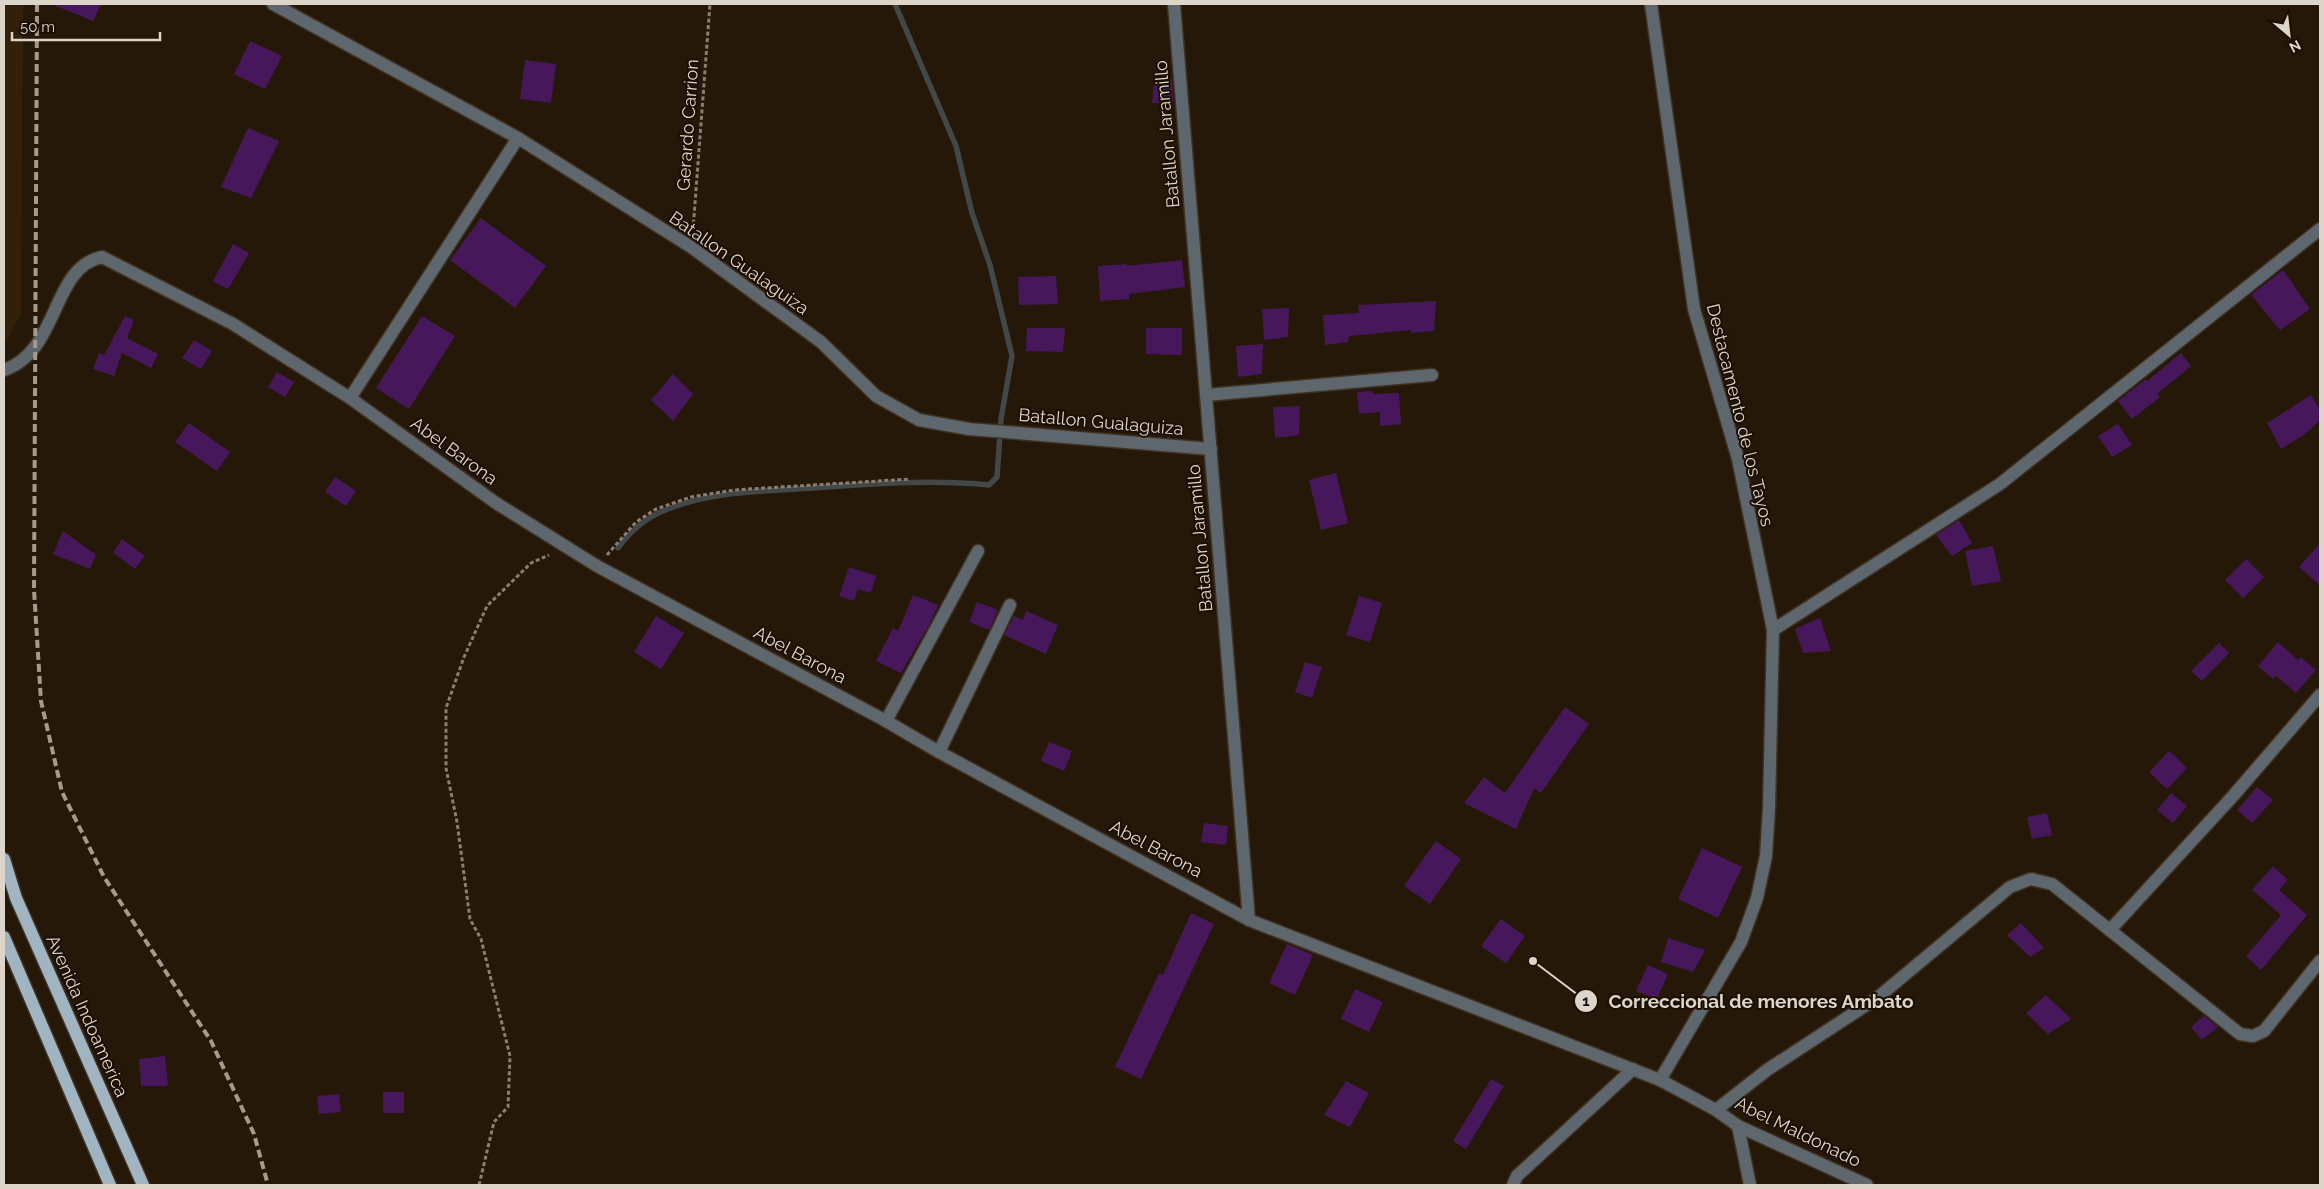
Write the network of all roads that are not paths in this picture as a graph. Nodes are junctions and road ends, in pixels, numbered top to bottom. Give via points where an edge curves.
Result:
1 (273, 4) edge
2 (1174, 4) edge
3 (1651, 4) edge
4 (518, 138) junction
5 (2320, 229) edge
6 (4, 370) edge
7 (1432, 376) dead end
8 (1206, 394) junction
9 (350, 398) junction
10 (1210, 449) junction
11 (978, 551) dead end
12 (1010, 605) dead end
13 (1773, 630) junction
14 (2320, 695) edge
15 (886, 721) junction
16 (939, 752) junction
17 (4, 859) edge
18 (1250, 920) junction
19 (2110, 930) junction
20 (4, 937) edge
21 (2320, 961) edge
22 (1633, 1069) junction
23 (1660, 1080) junction
24 (1716, 1110) junction
25 (1738, 1126) junction
26 (110, 1185) edge
27 (143, 1185) edge
28 (1513, 1185) edge
29 (1750, 1185) edge
30 (1867, 1185) edge

1 - 4 street, Batallon Gualaguiza
2 - 8 street, Batallon Jaramillo
3 - 13 street, Destacamento de los Tayos via 1694,309 1738,459
4 - 9 street
4 - 10 street, Batallon Gualaguiza via 691,248 821,342 876,396 919,420 969,429
5 - 13 street via 2000,484
6 - 9 street, Abel Barona via 16,366 35,349 73,274 92,259 102,257 233,324
7 - 8 street
8 - 10 street, Batallon Jaramillo
9 - 15 street, Abel Barona via 496,503 597,566
10 - 18 street, Batallon Jaramillo
11 - 15 street
12 - 16 street
13 - 23 street, Destacamento de los Tayos via 1766,856 1757,898 1741,942
14 - 19 street
15 - 16 street, Abel Barona
16 - 18 street, Abel Barona
17 - 27 main road, Avenida Indoamerica via 16,898
18 - 22 street, Abel Barona
19 - 21 street via 2240,1034 2253,1036 2264,1031
19 - 24 street via 2052,884 2031,878 2010,887 1877,998 1767,1070
20 - 26 main road
22 - 23 street, Abel Barona
22 - 28 street via 1517,1176
23 - 24 street, Abel Maldonado
24 - 25 street, Abel Maldonado
25 - 29 street
25 - 30 street, Abel Maldonado

